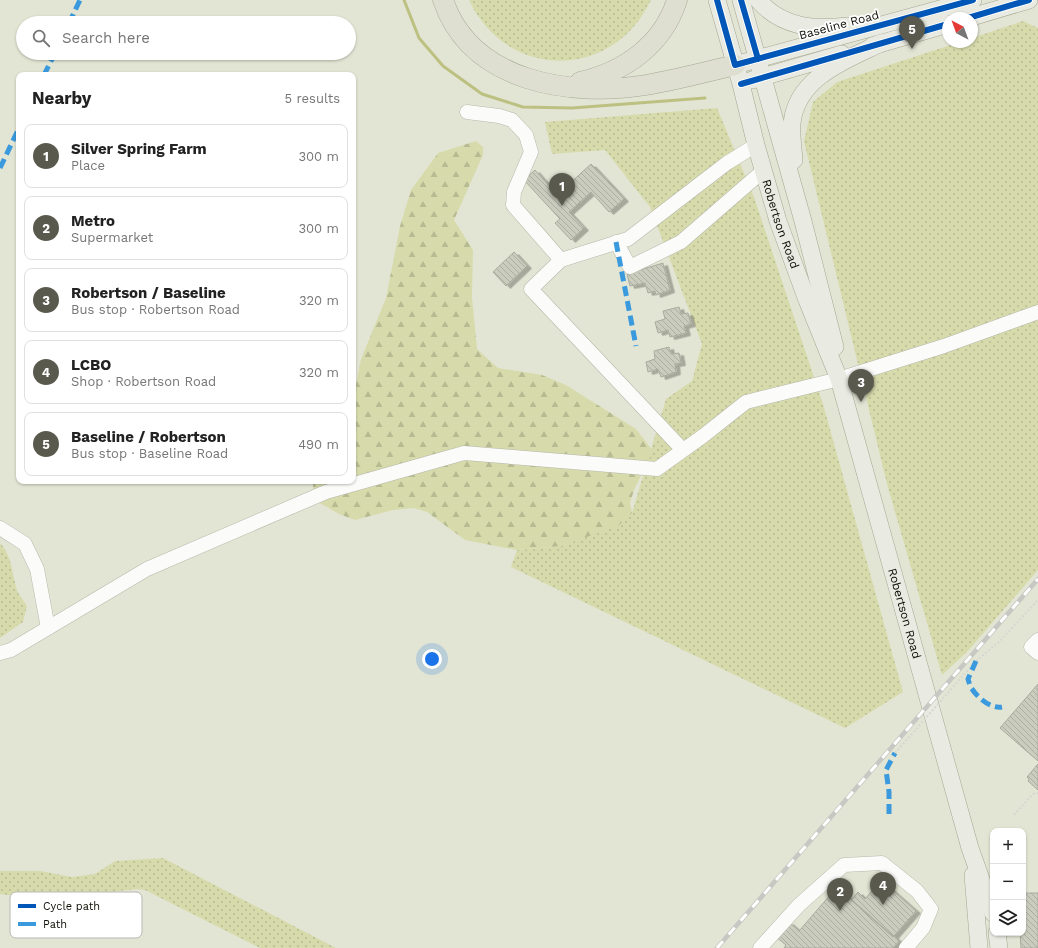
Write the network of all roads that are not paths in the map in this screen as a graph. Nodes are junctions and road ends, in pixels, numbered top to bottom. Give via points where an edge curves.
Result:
1 (443, 0) edge
2 (677, 0) edge
3 (717, 0) edge
4 (742, 0) edge
5 (758, 0) edge
6 (1029, 0) edge
7 (951, 6) junction
8 (974, 11) edge
9 (942, 26) edge
10 (882, 43) junction
11 (758, 59) junction
12 (738, 74) junction
13 (762, 77) junction
14 (556, 85) junction
15 (467, 112) dead end
16 (756, 145) junction
17 (764, 170) junction
18 (803, 221) junction
19 (616, 242) junction
20 (561, 260) junction
21 (1037, 313) edge
22 (839, 379) junction
23 (683, 450) junction
24 (356, 483) edge
25 (354, 484) edge
26 (0, 528) edge
27 (48, 628) junction
28 (1038, 640) edge
29 (1038, 653) edge
30 (0, 654) edge
31 (970, 848) junction
32 (990, 905) edge
33 (997, 936) edge
34 (760, 948) edge
35 (906, 948) edge
36 (980, 948) edge
37 (999, 948) edge

1 - 14 highway via 450,16 466,39 486,58 499,67 539,83
2 - 14 highway via 660,34 640,55 618,69 593,79
3 - 12 main road, Robertson Road
4 - 11 main road, Robertson Road
5 - 7 main road via 789,22 818,28 853,25
6 - 8 main road, Baseline Road
7 - 8 main road, Baseline Road
7 - 11 main road, Baseline Road
9 - 10 main road
10 - 13 main road
10 - 18 main road via 820,75 806,90 797,107 791,133
11 - 12 main road, Baseline Road
11 - 13 main road, Robertson Road
12 - 13 main road
12 - 14 highway via 600,88
12 - 16 main road, Robertson Road
13 - 18 main road, Robertson Road
15 - 20 lane via 512,120 526,135 531,152 514,192 513,205
16 - 17 main road, Robertson Road
16 - 19 lane via 727,163 628,239
17 - 19 lane via 681,242 630,267
17 - 22 main road, Robertson Road via 778,221
18 - 22 main road, Robertson Road via 834,344
19 - 20 lane
20 - 23 lane via 531,289
21 - 22 lane
22 - 23 lane via 746,402
22 - 31 main road, Robertson Road
23 - 24 lane via 657,469 464,453
25 - 27 lane via 326,492 146,569
26 - 27 lane via 25,544 37,569
27 - 30 lane
28 - 29 lane via 1031,647
31 - 32 main road, Robertson Road
31 - 36 main road, Robertson Road
33 - 37 main road
34 - 35 lane via 799,905 844,865 882,862 917,891 931,909 923,928

